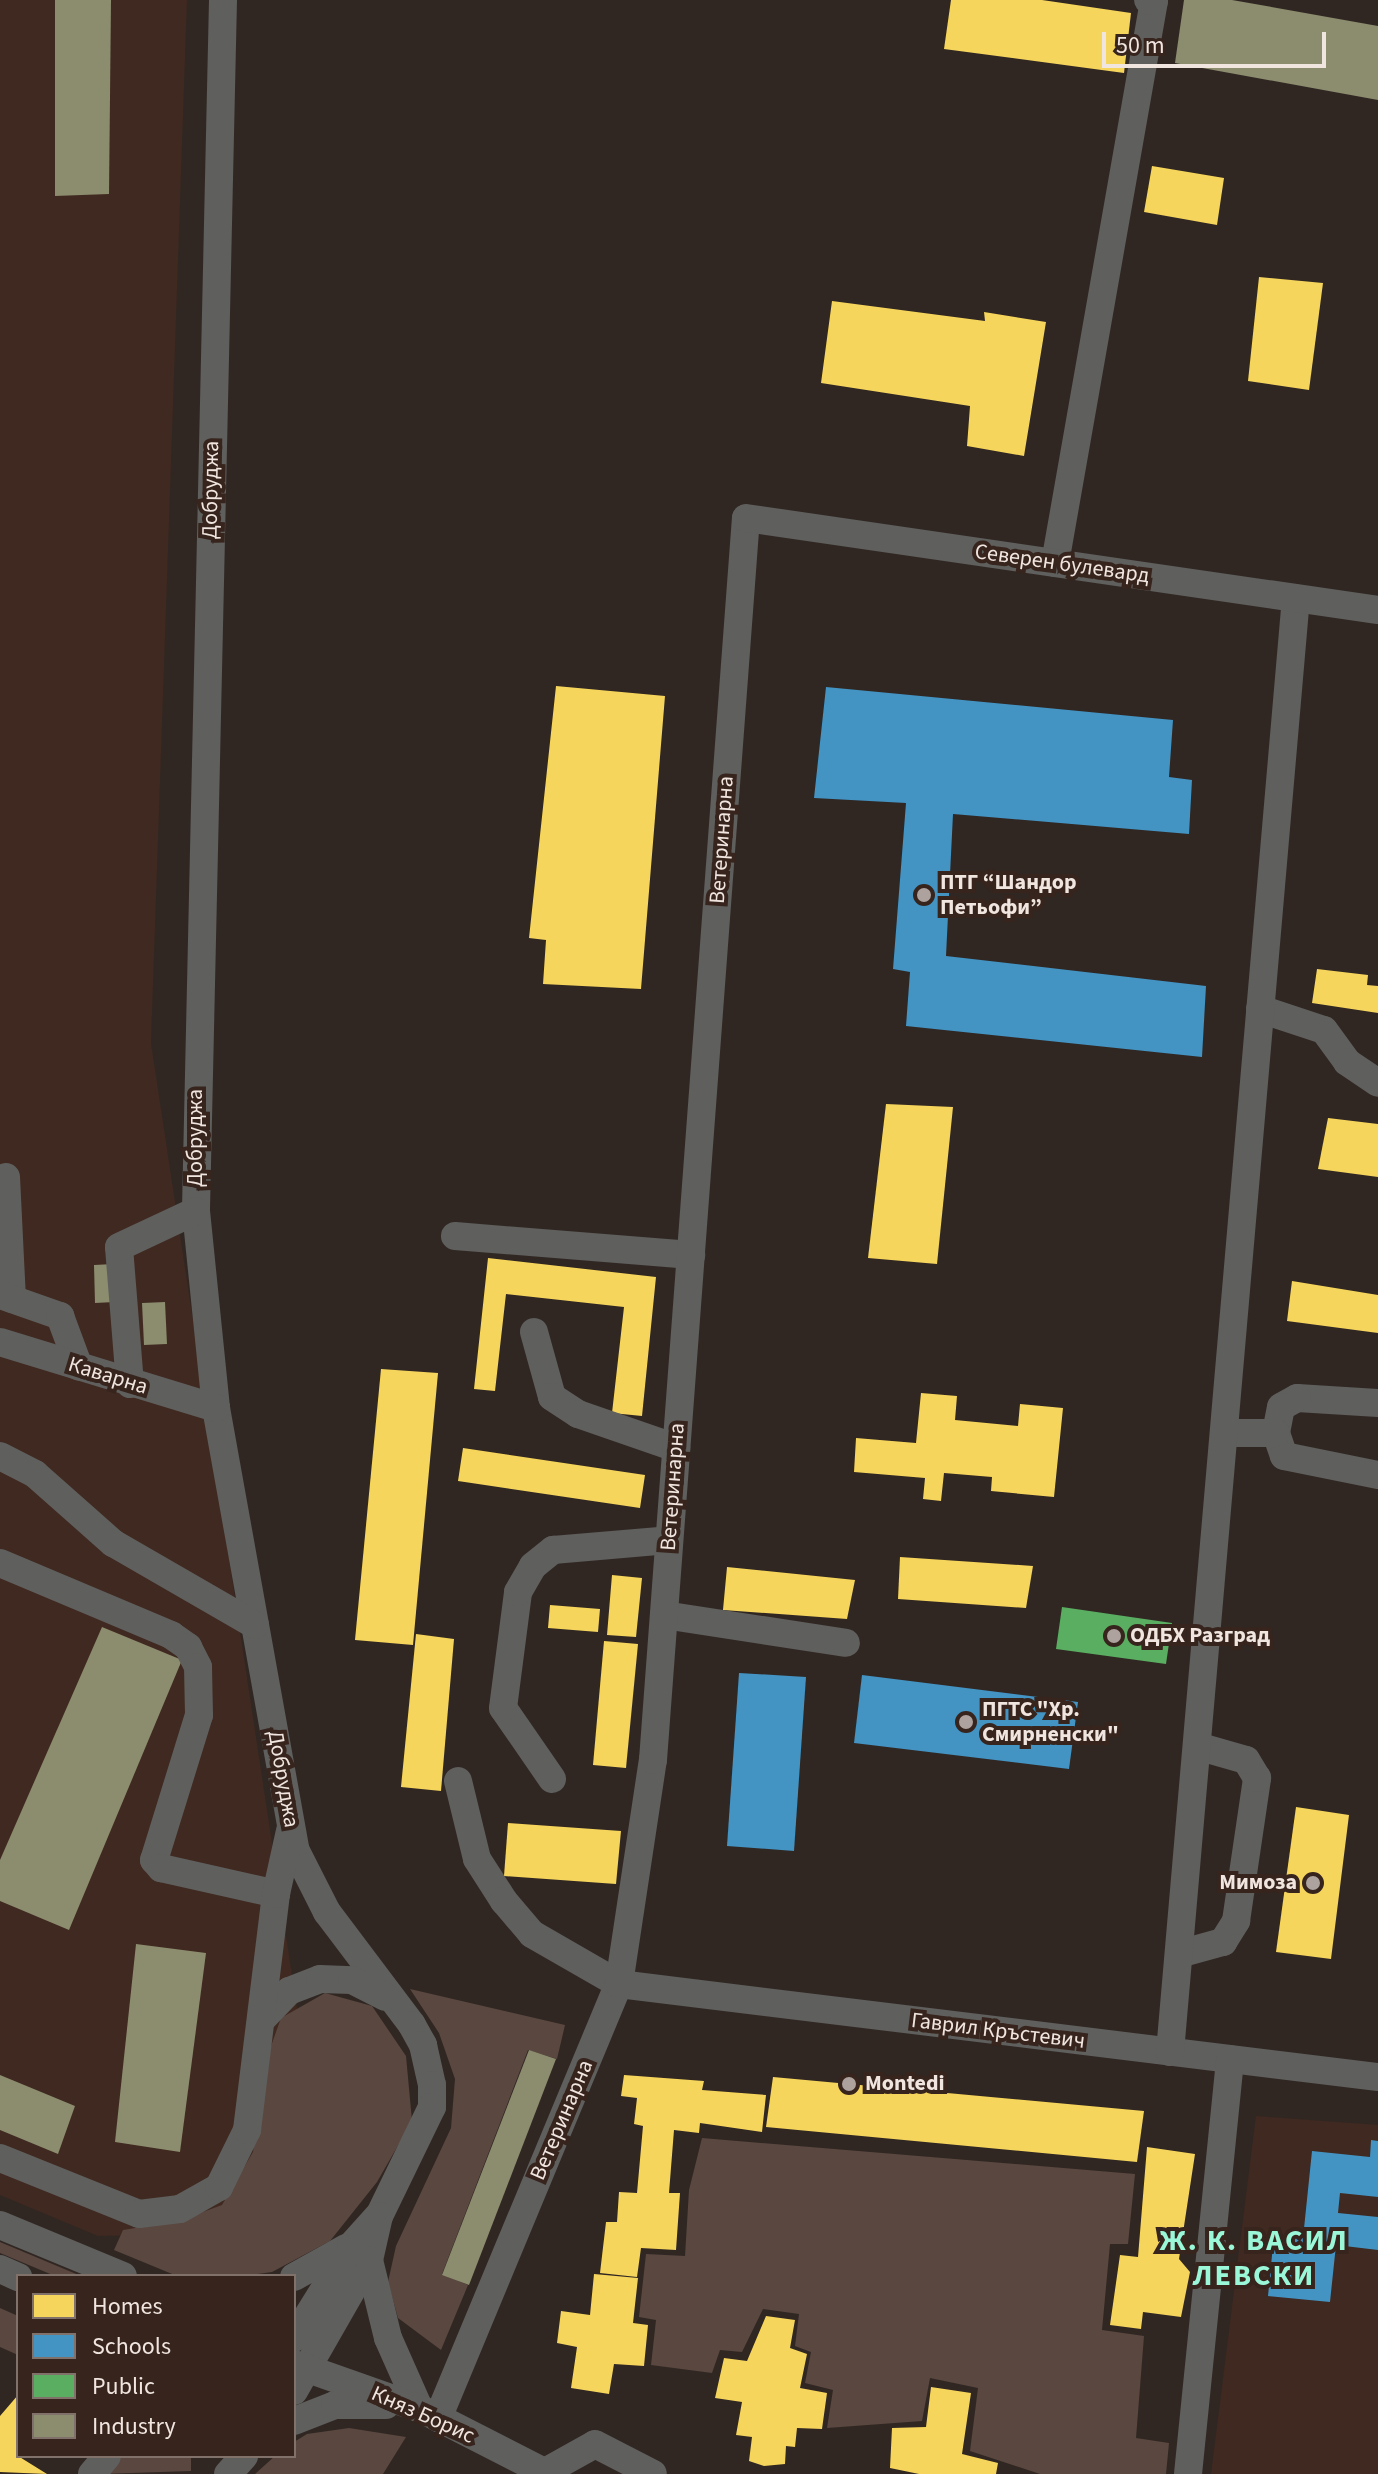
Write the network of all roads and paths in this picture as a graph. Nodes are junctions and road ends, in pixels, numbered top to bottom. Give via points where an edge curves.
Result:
1 (223, 0) edge
2 (1148, 0) edge
3 (746, 518) joint
4 (1055, 563) junction
5 (1296, 598) junction
6 (1378, 610) edge
7 (1260, 1009) junction
8 (1378, 1083) edge
9 (6, 1177) dead end
10 (196, 1211) junction
11 (455, 1236) dead end
12 (691, 1255) junction
13 (6, 1297) edge
14 (534, 1332) dead end
15 (0, 1342) edge
16 (79, 1367) junction
17 (130, 1384) junction
18 (1378, 1403) edge
19 (216, 1408) junction
20 (1224, 1433) junction
21 (1276, 1433) junction
22 (676, 1448) junction
23 (0, 1456) edge
24 (1378, 1475) edge
25 (669, 1540) junction
26 (0, 1563) edge
27 (664, 1615) junction
28 (255, 1625) junction
29 (846, 1643) dead end
30 (1197, 1746) junction
31 (552, 1779) dead end
32 (458, 1781) dead end
33 (291, 1826) junction
34 (276, 1894) junction
35 (1179, 1954) junction
36 (619, 1984) junction
37 (393, 2002) junction
38 (264, 2017) junction
39 (1170, 2052) junction
40 (1230, 2059) junction
41 (1378, 2077) edge
42 (0, 2158) edge
43 (0, 2225) edge
44 (360, 2253) junction
45 (118, 2274) edge
46 (296, 2276) edge
47 (296, 2335) edge
48 (299, 2375) edge
49 (428, 2413) junction
50 (296, 2420) edge
51 (105, 2458) edge
52 (546, 2473) edge
53 (92, 2474) edge
54 (653, 2474) edge
55 (1188, 2474) edge

1 - 10 street, Добруджа
2 - 4 street via 1154,1
3 - 4 street, Северен булевард
3 - 12 street, Ветеринарна
4 - 5 street, Северен булевард
5 - 6 street, Северен булевард
5 - 7 street
7 - 8 street via 1324,1030 1347,1062
7 - 20 street
9 - 13 street
10 - 17 street via 119,1247
10 - 19 street, Добруджа
11 - 12 street
12 - 22 street, Ветеринарна
13 - 16 street via 60,1316
14 - 22 street via 552,1397 578,1414
15 - 16 street, Каварна
16 - 17 street, Каварна
17 - 19 street, Каварна
18 - 21 street via 1297,1398 1281,1407
19 - 28 street, Добруджа
20 - 21 street
20 - 30 street
21 - 24 street via 1284,1456
22 - 25 street, Ветеринарна
23 - 28 street via 35,1474 113,1543
25 - 27 street, Ветеринарна
25 - 31 street via 553,1550 533,1566 518,1592 503,1708
26 - 34 street via 171,1635 188,1647 198,1667 199,1715 154,1860 161,1868
27 - 29 street
27 - 36 street, Ветеринарна via 653,1760
28 - 33 street, Добруджа
30 - 35 street
30 - 35 street via 1246,1760 1257,1778 1236,1921 1223,1942
32 - 36 street via 477,1859 504,1901 532,1934
33 - 34 street
33 - 37 street, Добруджа via 313,1891
34 - 38 street
35 - 39 street
36 - 39 street, Гаврил Кръстевич
36 - 49 street, Ветеринарна
37 - 38 street via 352,1980 320,1979 289,1991
37 - 44 street, Добруджа via 423,2045 432,2107
38 - 42 street via 241,2149 219,2187 200,2201 139,2214
39 - 40 street, Гаврил Кръстевич
40 - 41 street, Гаврил Кръстевич
40 - 55 street
43 - 45 street
44 - 46 street
44 - 47 street
44 - 48 street
44 - 49 street via 388,2338
48 - 49 street, Княз Борис
49 - 50 street via 335,2405
49 - 52 street, Княз Борис
51 - 53 street
52 - 54 street via 595,2444

